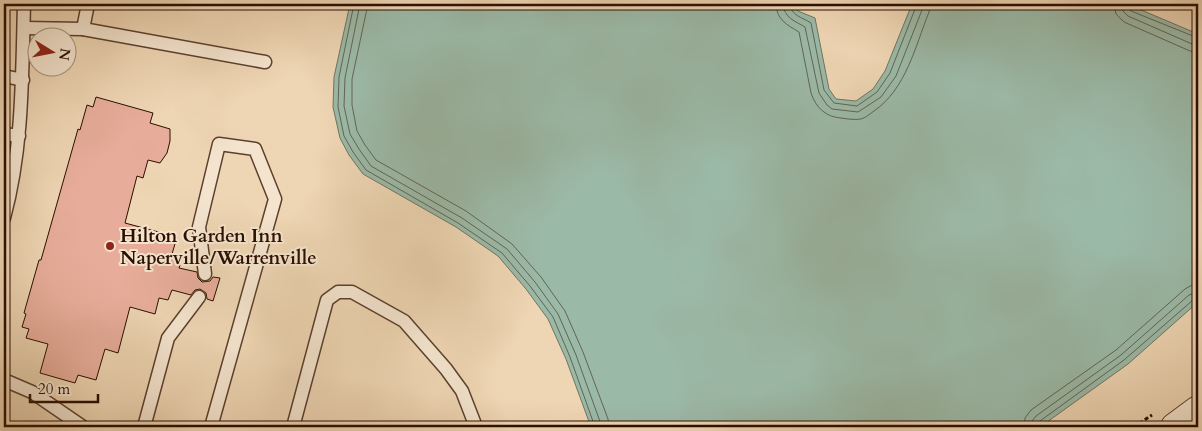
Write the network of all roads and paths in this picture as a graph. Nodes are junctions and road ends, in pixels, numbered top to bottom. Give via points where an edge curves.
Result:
1 (24, 4) edge
2 (88, 4) edge
3 (24, 28) junction
4 (84, 29) junction
5 (265, 62) dead end
6 (4, 76) edge
7 (23, 80) junction
8 (4, 134) edge
9 (19, 136) junction
10 (6, 202) edge
11 (4, 218) edge
12 (205, 274) dead end
13 (199, 297) dead end
14 (4, 380) edge
15 (1198, 410) edge
16 (83, 427) edge
17 (144, 427) edge
18 (211, 427) edge
19 (293, 427) edge
20 (476, 427) edge
21 (1175, 427) edge

1 - 3 lane
2 - 4 lane
3 - 4 lane
3 - 7 lane
4 - 5 lane
6 - 7 lane
7 - 9 lane
8 - 9 lane
9 - 10 lane
10 - 11 lane
12 - 18 lane via 199,227 218,144 255,149 276,199
13 - 17 lane via 168,338
14 - 16 lane via 53,404
15 - 21 street
19 - 20 lane via 327,300 338,292 352,292 404,321 462,391

